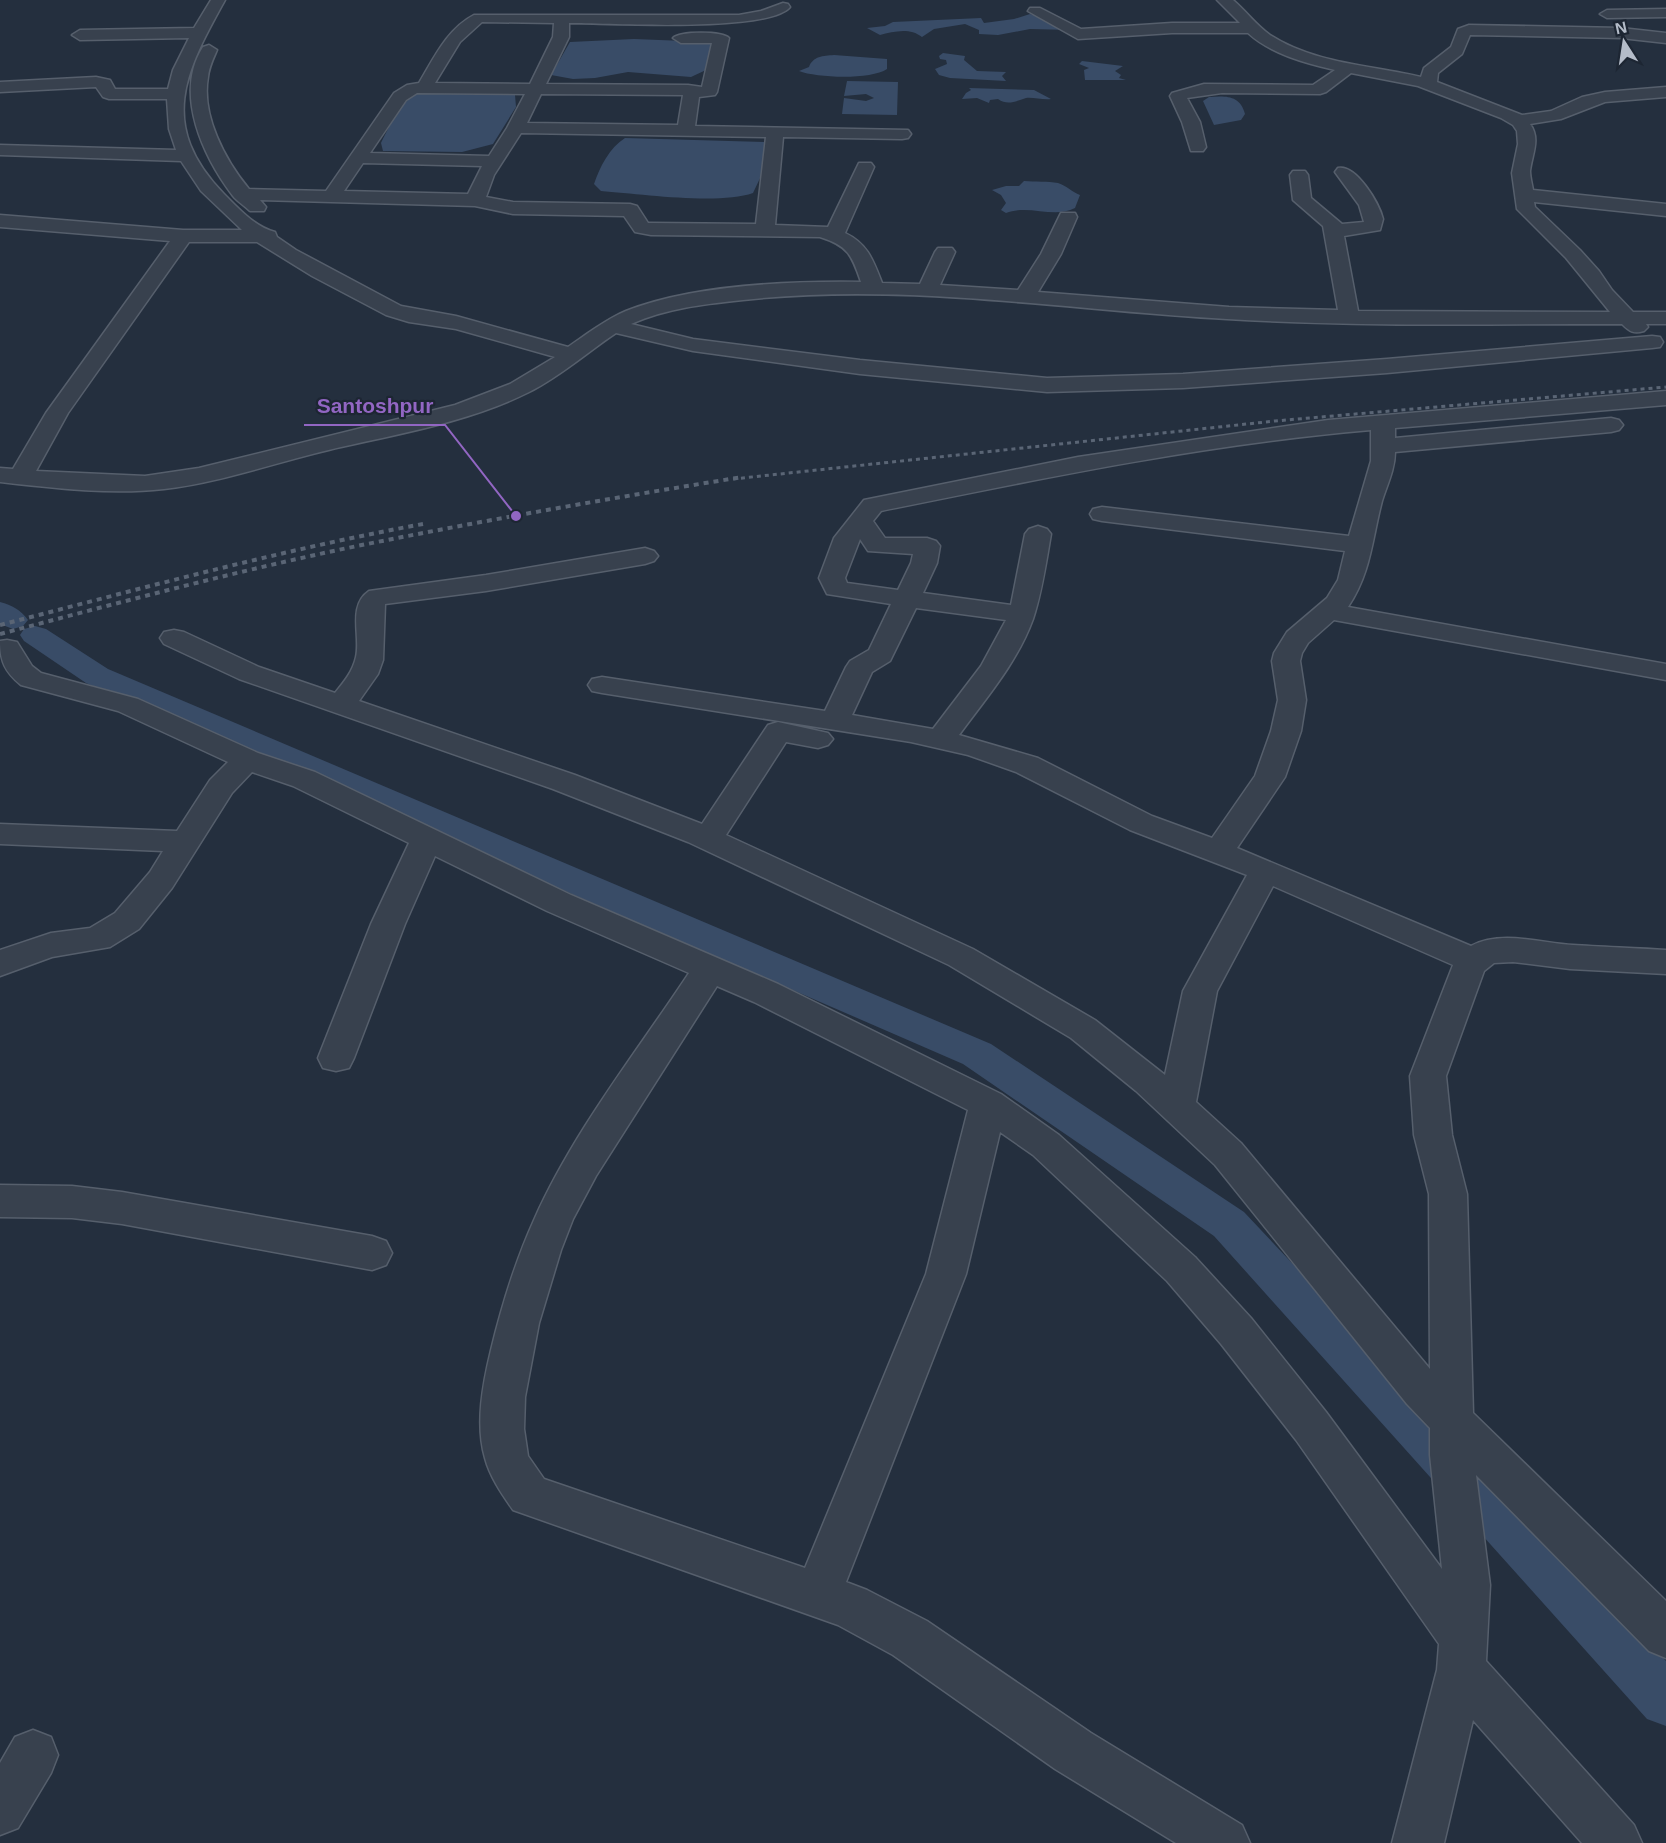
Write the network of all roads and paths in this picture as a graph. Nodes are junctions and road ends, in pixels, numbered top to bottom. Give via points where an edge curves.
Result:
1 (218, 0) edge
2 (233, 0) edge
3 (1224, 0) edge
4 (592, 4) dead end
5 (783, 7) dead end
6 (1035, 11) dead end
7 (1666, 12) edge
8 (562, 19) junction
9 (588, 19) junction
10 (1250, 28) junction
11 (1575, 32) junction
12 (197, 33) junction
13 (80, 35) dead end
14 (1649, 36) junction
15 (664, 38) dead end
16 (1666, 38) edge
17 (1666, 51) edge
18 (1345, 70) junction
19 (1428, 85) junction
20 (0, 87) edge
21 (424, 88) junction
22 (535, 88) junction
23 (1666, 92) edge
24 (691, 93) junction
25 (175, 94) junction
26 (1519, 121) junction
27 (516, 128) junction
28 (686, 131) junction
29 (775, 133) junction
30 (902, 134) dead end
31 (1197, 147) dead end
32 (0, 150) edge
33 (187, 156) junction
34 (358, 158) junction
35 (495, 161) junction
36 (865, 167) dead end
37 (1344, 172) dead end
38 (1299, 176) dead end
39 (241, 194) junction
40 (1523, 195) junction
41 (332, 197) junction
42 (476, 200) junction
43 (1666, 210) edge
44 (1068, 217) dead end
45 (0, 221) edge
46 (1539, 223) junction
47 (1570, 224) dead end
48 (765, 229) junction
49 (1334, 230) junction
50 (278, 231) junction
51 (835, 234) junction
52 (183, 236) junction
53 (945, 252) dead end
54 (874, 287) junction
55 (927, 290) junction
56 (1024, 297) junction
57 (421, 299) dead end
58 (1349, 316) junction
59 (1626, 318) junction
60 (1666, 318) edge
61 (441, 320) junction
62 (611, 326) junction
63 (1659, 350) edge
64 (572, 355) junction
65 (1666, 398) edge
66 (1633, 423) dead end
67 (1383, 434) junction
68 (10, 476) edge
69 (1102, 514) dead end
70 (861, 521) junction
71 (1038, 534) dead end
72 (1360, 545) junction
73 (645, 556) dead end
74 (907, 600) junction
75 (1328, 611) junction
76 (1021, 614) junction
77 (174, 638) dead end
78 (0, 650) edge
79 (1666, 672) edge
80 (602, 685) dead end
81 (341, 705) junction
82 (837, 721) junction
83 (940, 740) junction
84 (247, 760) junction
85 (0, 834) edge
86 (427, 839) junction
87 (708, 839) junction
88 (186, 842) junction
89 (1218, 852) junction
90 (1266, 870) junction
91 (1473, 960) junction
92 (1666, 962) edge
93 (0, 964) edge
94 (710, 969) junction
95 (336, 1058) dead end
96 (988, 1104) junction
97 (1177, 1107) junction
98 (0, 1201) edge
99 (372, 1253) dead end
100 (1452, 1439) junction
101 (817, 1595) junction
102 (1666, 1634) edge
103 (1462, 1653) junction
104 (33, 1755) dead end
105 (0, 1810) edge
106 (1224, 1843) edge
107 (1418, 1843) edge
108 (1617, 1843) edge

1 - 12 street
2 - 39 street via 201,72 200,98 203,125
3 - 10 street
4 - 9 street
5 - 9 street via 753,18 685,13
6 - 10 street via 1078,34
7 - 11 street via 1588,17
8 - 9 street
8 - 21 street via 473,20 458,34
8 - 22 street via 567,37
10 - 18 street via 1292,52
11 - 14 street
11 - 19 street via 1465,31 1456,53 1430,71
12 - 13 street
12 - 25 street
14 - 16 street
14 - 17 street
15 - 24 street via 721,38 709,92
18 - 19 street
18 - 31 street via 1313,90 1210,89 1182,93 1178,96 1191,122
19 - 26 street
20 - 25 street via 96,82 104,83 109,94
21 - 22 street
21 - 34 street via 413,88 400,97
22 - 24 street via 678,89
22 - 27 street
23 - 26 street via 1588,100 1555,115
24 - 28 street
25 - 33 street via 180,139
26 - 40 street via 1526,131 1527,144 1521,173
27 - 28 street
27 - 35 street
28 - 29 street
29 - 30 street
29 - 48 street
32 - 33 street
33 - 50 street via 213,196
34 - 35 street
34 - 41 street
35 - 42 street
36 - 51 street
37 - 49 street via 1368,204 1374,219 1372,226 1366,228
38 - 49 street via 1302,200 1327,218
39 - 41 street
39 - 50 street
40 - 43 street
40 - 46 street via 1526,209
41 - 42 street
42 - 48 street via 513,208 630,210 642,228 651,229
44 - 56 street
45 - 52 street
46 - 47 street
46 - 59 street via 1573,254
48 - 51 street
49 - 58 street
50 - 52 street
50 - 61 street via 316,270 400,314
51 - 54 street via 857,249
52 - 68 street
53 - 55 street
54 - 55 street
54 - 62 street via 708,298 645,312
55 - 56 street
56 - 58 street via 1230,313
57 - 61 street via 431,304
58 - 59 street
59 - 60 street
59 - 63 street
61 - 64 street
62 - 63 street via 693,345 1047,385 1183,381
62 - 64 street
64 - 68 street via 519,388 477,404 224,469 147,483
65 - 67 street
66 - 67 street
67 - 70 street via 1328,427 1078,464 873,506
67 - 72 street via 1383,461
69 - 72 street
70 - 74 street via 877,546 927,546 924,563
70 - 74 street via 847,538 833,583 842,590
71 - 76 street
72 - 75 street via 1351,580
73 - 81 street via 378,597 370,608 371,653 364,674
74 - 76 street
74 - 82 street via 880,655 860,667
75 - 79 street
75 - 89 street via 1298,638 1288,653 1292,700 1286,731 1269,777
76 - 83 street via 995,664
77 - 81 street via 249,673
78 - 84 street via 7,648 21,671 31,679 128,705
80 - 82 street
81 - 87 street via 564,782
82 - 83 street
82 - 87 street via 830,741 778,731
83 - 89 street via 1027,765 1142,823
84 - 86 street via 304,779
84 - 88 street via 221,787
85 - 88 street
86 - 94 street via 559,903
86 - 95 street via 388,924
87 - 97 street via 961,957 1083,1029
88 - 93 street via 127,921 98,939 51,945
89 - 90 street
90 - 91 street
90 - 97 street via 1200,991
91 - 92 street via 1487,952 1513,950
91 - 100 street via 1428,1076 1433,1135 1448,1194
94 - 96 street
94 - 101 street via 565,1195 544,1244 512,1346 501,1414 506,1455 529,1495
96 - 101 street via 946,1274
96 - 103 street via 1046,1145 1180,1269 1236,1331 1311,1426
97 - 100 street via 1228,1154 1422,1391
98 - 99 street via 72,1202 122,1208
100 - 102 street
100 - 103 street via 1467,1585
101 - 106 street via 850,1606 910,1638 1073,1751
103 - 107 street
103 - 108 street
104 - 105 street

